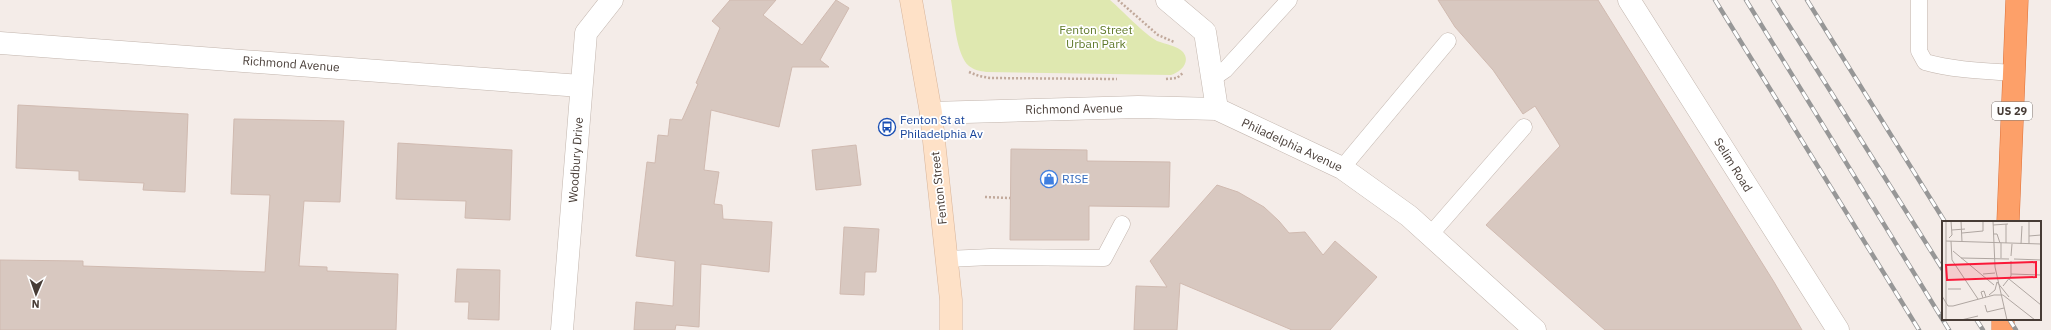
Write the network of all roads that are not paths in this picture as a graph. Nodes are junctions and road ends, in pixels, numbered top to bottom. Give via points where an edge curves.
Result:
1 (612, 0) edge
2 (911, 0) edge
3 (1167, 0) edge
4 (1289, 0) edge
5 (1629, 0) edge
6 (1919, 0) edge
7 (2017, 0) edge
8 (1448, 42) dead end
9 (0, 44) edge
10 (2014, 73) junction
11 (1212, 79) junction
12 (581, 86) junction
13 (1217, 109) junction
14 (931, 113) junction
15 (1524, 127) dead end
16 (1342, 168) junction
17 (2008, 221) edge
18 (1122, 224) dead end
19 (1430, 235) junction
20 (947, 259) junction
21 (2004, 320) edge
22 (562, 330) edge
23 (951, 330) edge
24 (1535, 330) edge
25 (1838, 330) edge
26 (2003, 330) edge

1 - 12 street, Woodbury Drive via 586,34
2 - 14 street, Fenton Street
3 - 11 street via 1205,32
4 - 11 lane via 1225,70
5 - 25 street, Selim Road
6 - 10 lane via 1919,51 1925,62 1965,69
7 - 10 highway, US 29
8 - 16 lane
9 - 12 street, Richmond Avenue
10 - 17 highway, US 29
11 - 13 street
12 - 22 street, Woodbury Drive
13 - 14 street, Richmond Avenue via 1138,107
13 - 16 street, Philadelphia Avenue
14 - 20 street, Fenton Street
15 - 19 lane
16 - 19 street, Philadelphia Avenue via 1409,216
18 - 20 lane via 1104,258
19 - 24 street, Philadelphia Avenue
20 - 23 street, Fenton Street
21 - 26 highway

